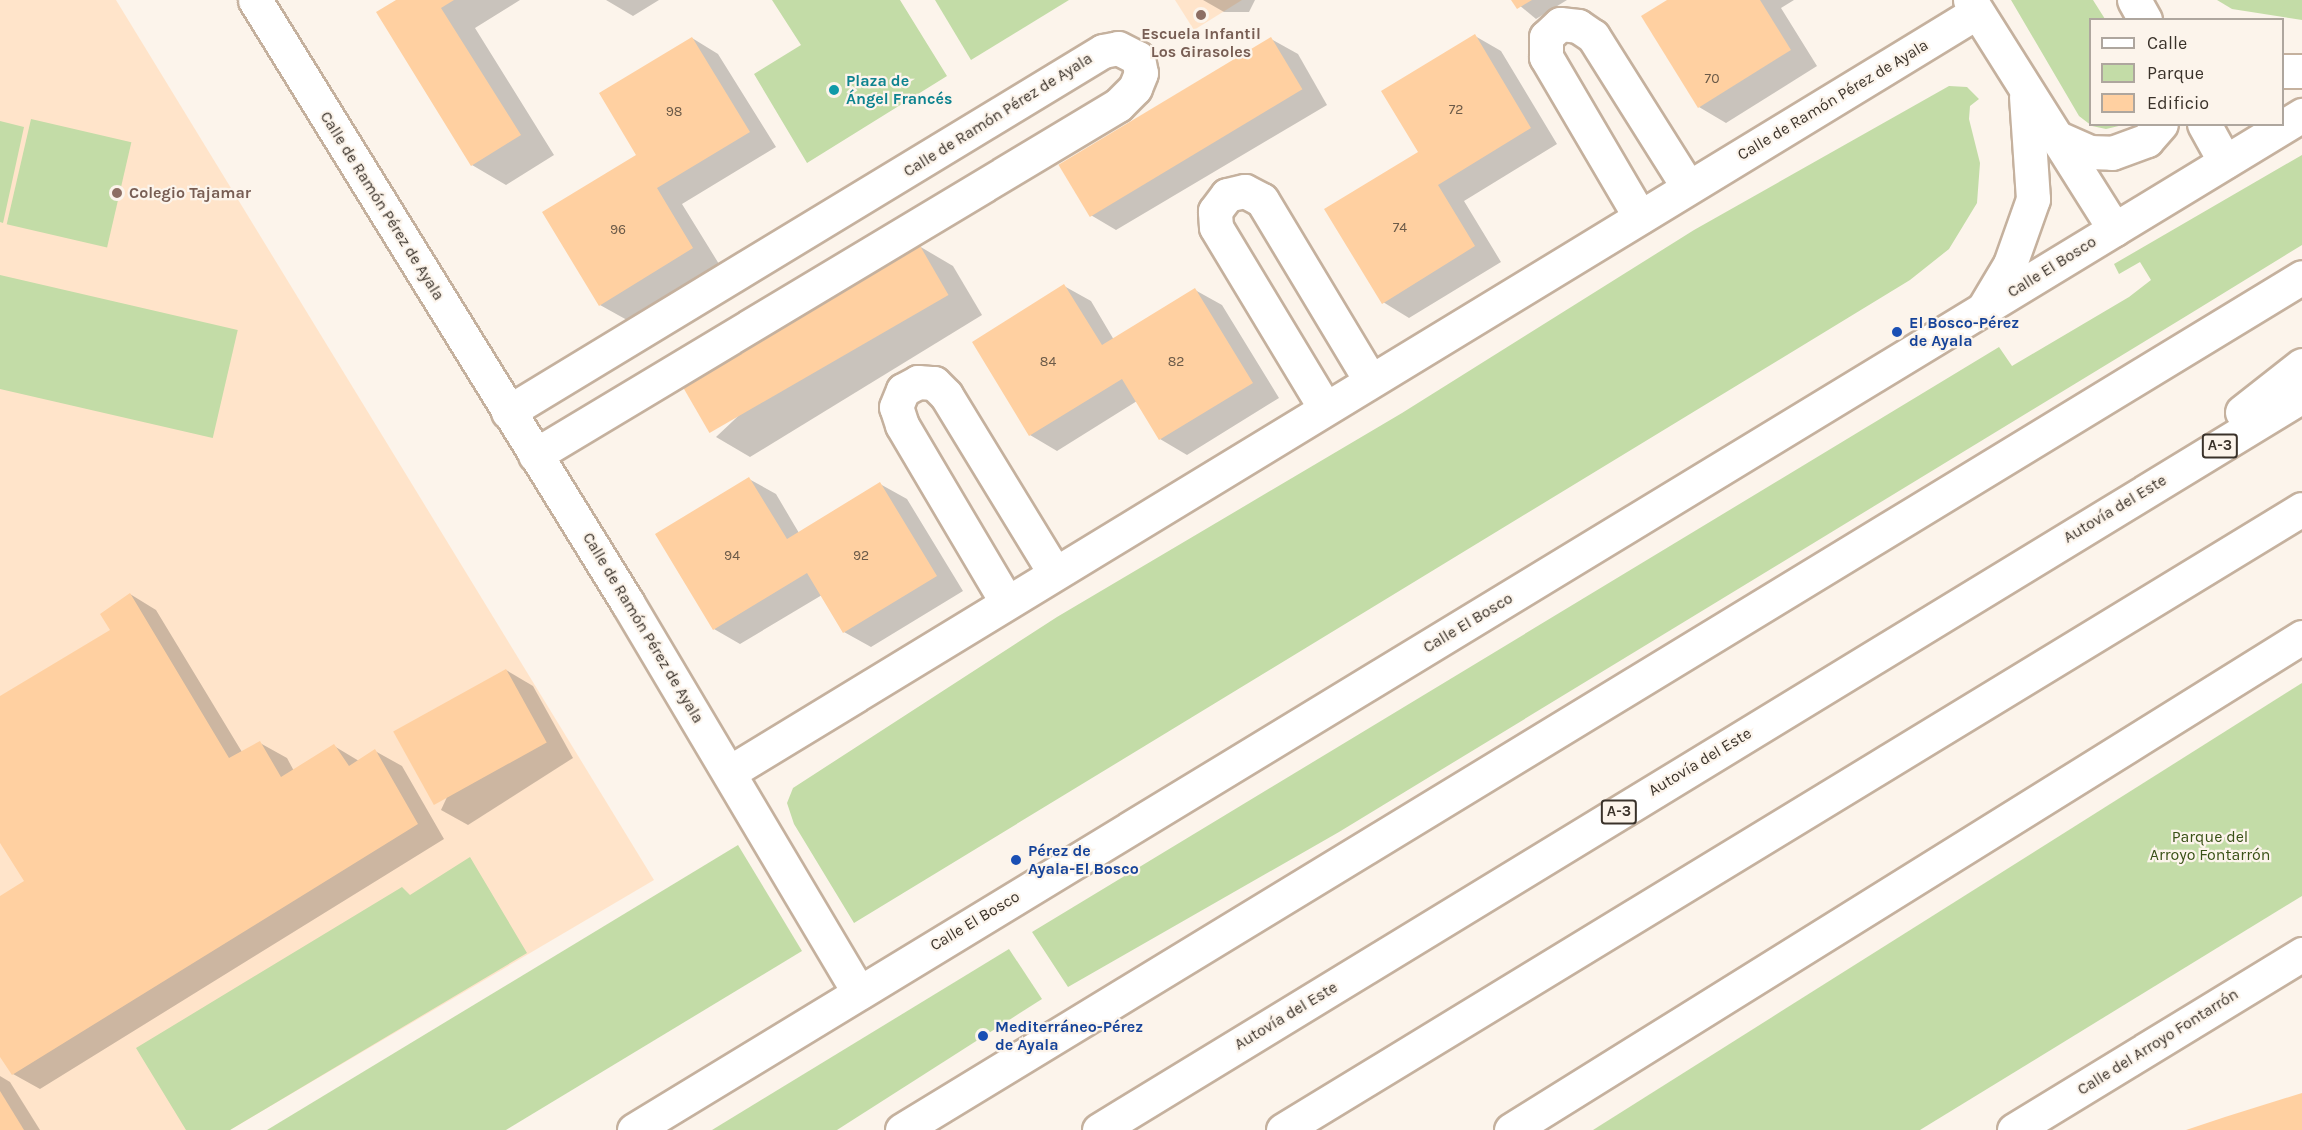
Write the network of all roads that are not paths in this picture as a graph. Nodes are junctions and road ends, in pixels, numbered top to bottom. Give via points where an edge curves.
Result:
1 (255, 0) edge
2 (1974, 6) edge
3 (2284, 71) edge
4 (2302, 71) edge
5 (2025, 90) junction
6 (2302, 115) edge
7 (2159, 126) edge
8 (2205, 126) edge
9 (2284, 126) edge
10 (2284, 126) edge
11 (2056, 137) junction
12 (2225, 162) junction
13 (1689, 187) junction
14 (1640, 217) junction
15 (2114, 229) junction
16 (2302, 278) edge
17 (1982, 310) junction
18 (2302, 364) edge
19 (1370, 380) junction
20 (2302, 396) edge
21 (1325, 408) junction
22 (508, 412) junction
23 (535, 455) junction
24 (2138, 495) junction
25 (2302, 509) edge
26 (1054, 572) junction
27 (1006, 601) junction
28 (2302, 637) edge
29 (730, 772) junction
30 (2302, 954) edge
31 (859, 992) junction
32 (634, 1130) edge
33 (903, 1130) edge
34 (1100, 1130) edge
35 (1282, 1130) edge
36 (1511, 1130) edge
37 (2014, 1130) edge

1 - 22 main road, Calle de Ramón Pérez de Ayala
2 - 5 main road, Calle de Ramón Pérez de Ayala
2 - 13 main road, Calle de Ramón Pérez de Ayala
3 - 4 main road
5 - 11 main road, Calle de Ramón Pérez de Ayala
5 - 17 main road via 2035,169 2033,199 2010,264
6 - 10 main road, Calle El Bosco
7 - 11 main road via 2147,140 2112,153 2089,152
8 - 12 main road
9 - 12 main road, Calle El Bosco
11 - 15 main road, Calle de Ramón Pérez de Ayala
12 - 15 main road, Calle El Bosco
13 - 14 main road, Calle de Ramón Pérez de Ayala
13 - 14 main road via 1593,36 1578,26 1560,24 1546,37 1546,57
14 - 19 main road, Calle de Ramón Pérez de Ayala
15 - 17 main road, Calle El Bosco
16 - 33 main road
17 - 31 main road, Calle El Bosco
18 - 24 main road
19 - 21 main road, Calle de Ramón Pérez de Ayala
19 - 21 main road via 1262,200 1245,191 1227,195 1215,211 1216,226
20 - 24 main road, Autovía del Este / A-3
21 - 26 main road, Calle de Ramón Pérez de Ayala
22 - 23 main road, Calle de Ramón Pérez de Ayala
22 - 23 main road, Calle de Ramón Pérez de Ayala via 1103,51 1118,48 1138,58 1141,73 1135,88 1118,105
23 - 29 main road, Calle de Ramón Pérez de Ayala
24 - 34 main road, Autovía del Este / A-3
25 - 35 main road
26 - 27 main road, Calle de Ramón Pérez de Ayala
26 - 27 main road via 946,395 926,382 903,390 896,408 902,425
27 - 29 main road, Calle de Ramón Pérez de Ayala
28 - 36 main road
29 - 31 main road, Calle de Ramón Pérez de Ayala
30 - 37 main road, Calle del Arroyo Fontarrón
31 - 32 main road, Calle El Bosco

